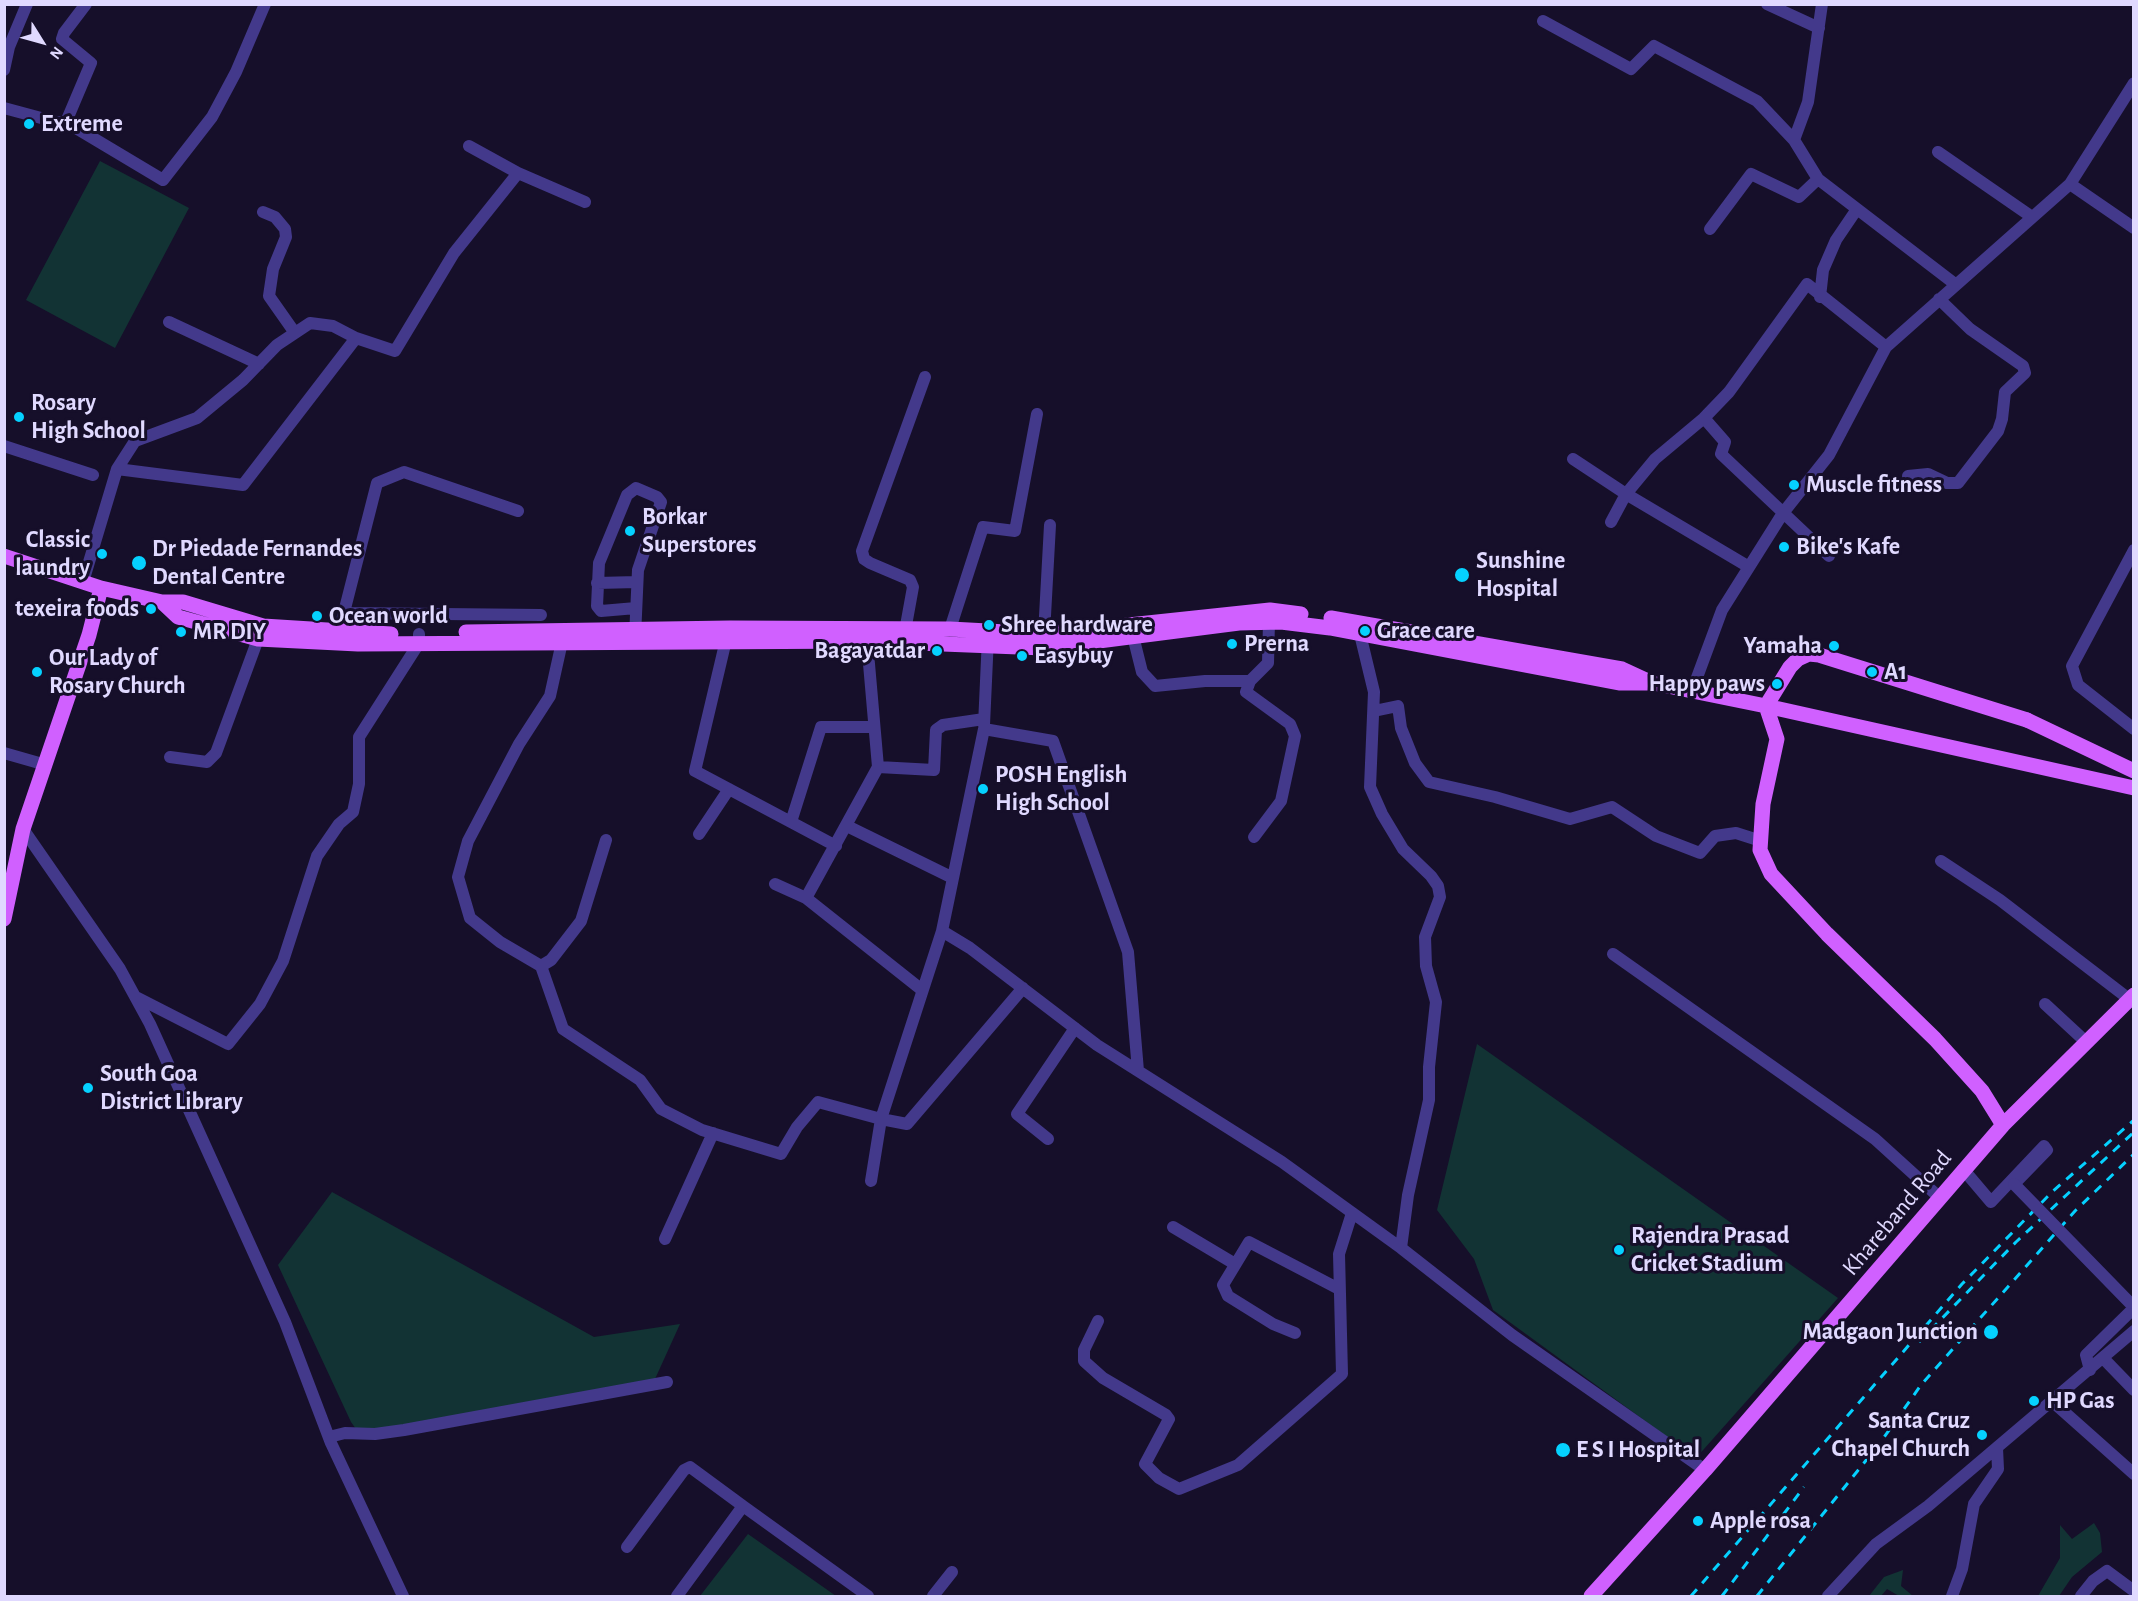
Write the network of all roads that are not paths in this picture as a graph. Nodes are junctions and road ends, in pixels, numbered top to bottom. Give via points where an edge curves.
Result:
1 (27, 4) edge
2 (86, 4) edge
3 (265, 4) edge
4 (1767, 4) edge
5 (1822, 4) edge
6 (1543, 21) dead end
7 (1819, 28) junction
8 (4, 70) edge
9 (2133, 83) edge
10 (4, 108) edge
11 (66, 122) junction
12 (1794, 140) junction
13 (469, 146) dead end
14 (1938, 152) dead end
15 (518, 173) junction
16 (1818, 179) junction
17 (2070, 184) junction
18 (585, 202) dead end
19 (1857, 208) junction
20 (263, 212) dead end
21 (2032, 217) junction
22 (2133, 228) edge
23 (1710, 229) dead end
24 (1955, 284) junction
25 (1820, 297) junction
26 (1939, 299) junction
27 (169, 322) dead end
28 (295, 333) junction
29 (356, 338) junction
30 (1886, 347) junction
31 (259, 364) junction
32 (924, 377) dead end
33 (1037, 414) dead end
34 (1704, 418) junction
35 (4, 446) edge
36 (1574, 459) dead end
37 (117, 469) junction
38 (93, 476) dead end
39 (1908, 476) dead end
40 (1626, 494) junction
41 (518, 511) dead end
42 (1783, 513) junction
43 (1611, 522) dead end
44 (1050, 525) dead end
45 (2133, 550) edge
46 (4, 556) edge
47 (1829, 556) dead end
48 (1749, 567) junction
49 (83, 582) junction
50 (637, 582) junction
51 (597, 583) junction
52 (102, 588) junction
53 (162, 602) junction
54 (636, 608) junction
55 (598, 609) junction
56 (344, 614) junction
57 (542, 615) dead end
58 (1269, 622) junction
59 (597, 629) junction
60 (950, 629) junction
61 (905, 630) junction
62 (339, 632) junction
63 (1044, 634) junction
64 (1360, 634) junction
65 (635, 635) junction
66 (1133, 636) junction
67 (419, 638) junction
68 (258, 639) junction
69 (988, 639) junction
70 (726, 640) junction
71 (867, 641) junction
72 (562, 642) junction
73 (1445, 644) junction
74 (1250, 681) junction
75 (1692, 691) junction
76 (1766, 706) junction
77 (1374, 711) junction
78 (984, 724) junction
79 (874, 727) junction
80 (2133, 729) edge
81 (4, 753) edge
82 (170, 757) dead end
83 (46, 765) junction
84 (878, 767) junction
85 (2133, 771) edge
86 (2129, 787) edge
87 (729, 789) junction
88 (790, 822) junction
89 (847, 826) junction
90 (23, 829) junction
91 (699, 834) dead end
92 (1254, 837) dead end
93 (606, 840) dead end
94 (1761, 841) junction
95 (836, 846) junction
96 (1941, 861) dead end
97 (953, 878) junction
98 (775, 884) dead end
99 (806, 898) junction
100 (4, 919) edge
101 (942, 931) junction
102 (1613, 954) dead end
103 (541, 966) junction
104 (1023, 988) junction
105 (922, 990) junction
106 (135, 996) junction
107 (2131, 997) edge
108 (2045, 1004) dead end
109 (1075, 1028) junction
110 (2085, 1041) junction
111 (1138, 1071) junction
112 (881, 1119) junction
113 (2003, 1125) junction
114 (712, 1133) junction
115 (1048, 1139) dead end
116 (1963, 1170) junction
117 (871, 1181) dead end
118 (1940, 1198) junction
119 (1352, 1213) junction
120 (1173, 1227) dead end
121 (665, 1239) dead end
122 (1401, 1248) junction
123 (1235, 1264) junction
124 (1339, 1289) junction
125 (2132, 1303) edge
126 (1098, 1321) dead end
127 (2133, 1331) edge
128 (1295, 1333) dead end
129 (2103, 1358) junction
130 (2090, 1370) junction
131 (667, 1382) dead end
132 (2133, 1390) edge
133 (2053, 1402) junction
134 (329, 1437) junction
135 (1997, 1448) junction
136 (1705, 1470) junction
137 (2133, 1474) edge
138 (743, 1506) junction
139 (627, 1547) dead end
140 (952, 1572) dead end
141 (2133, 1591) edge
142 (403, 1596) edge
143 (677, 1596) edge
144 (868, 1596) edge
145 (933, 1596) edge
146 (1591, 1596) edge
147 (1603, 1596) edge
148 (1828, 1596) edge
149 (1952, 1596) edge
150 (2081, 1596) edge

1 - 8 street
2 - 11 street via 62,39 91,63
3 - 11 street via 212,117 163,180
4 - 7 street
5 - 7 street
6 - 12 street via 1631,69 1654,46 1756,100
7 - 12 street via 1808,102
9 - 17 street
10 - 11 street
12 - 16 street
13 - 15 street
14 - 21 street
15 - 18 street
15 - 29 street via 454,253 395,351
16 - 19 street
16 - 23 street via 1799,197 1751,174
17 - 21 street
17 - 22 street
19 - 24 street
19 - 25 street via 1836,240 1823,270
20 - 28 street via 275,217 285,229 269,296
21 - 24 street via 1984,263
24 - 26 street
25 - 30 street
25 - 34 street via 1807,284 1729,392
26 - 30 street
26 - 39 street via 1970,329 2023,366 2025,373 2005,392 1998,431 1958,483 1947,483 1928,474
27 - 31 street
28 - 29 street via 310,323 333,326
28 - 31 street
29 - 37 street via 243,485
30 - 42 street via 1829,455
31 - 37 street via 197,418 135,441
32 - 61 street via 862,551 870,563 910,580 913,587
33 - 60 street via 1015,531 983,528
34 - 40 street via 1655,459
34 - 42 street via 1725,442 1720,454
35 - 38 street
36 - 40 street
37 - 49 street
40 - 43 street
40 - 48 street
41 - 56 street via 404,472 377,483
42 - 47 street
42 - 48 street
44 - 63 street
45 - 80 street via 2072,666 2078,685
46 - 49 main road
48 - 75 street via 1722,610
49 - 52 main road
50 - 51 street
50 - 51 street via 661,502 636,488 627,495 600,563
50 - 54 street
51 - 55 street
52 - 53 main road
52 - 83 main road
53 - 62 main road via 183,602 263,626
53 - 68 main road via 178,617
54 - 55 street
54 - 65 street
55 - 59 street
56 - 57 street
56 - 62 street
58 - 64 main road
58 - 66 main road
58 - 74 street via 1268,663
59 - 65 main road
59 - 67 main road
60 - 61 main road
60 - 69 main road
61 - 65 main road
62 - 67 main road
63 - 69 main road
63 - 73 main road via 1270,610 1357,622
64 - 73 main road
64 - 77 street via 1371,671
65 - 70 main road
65 - 72 main road
66 - 69 main road via 1044,648
66 - 74 street via 1142,672 1155,686
67 - 68 main road via 358,644
67 - 72 main road
67 - 106 street via 359,737 359,784 353,812 339,824 317,856 283,961 260,1004 228,1044
68 - 82 street via 216,753 207,762
69 - 71 main road
69 - 78 street
70 - 71 main road
70 - 87 street via 695,771
71 - 79 street
72 - 103 street via 549,696 468,841 458,877 470,918
73 - 75 main road via 1622,669 1653,683
74 - 92 street via 1246,692 1290,724 1295,736 1281,801
75 - 76 main road
76 - 85 main road, bridge via 1798,659 1819,655 2027,720
76 - 86 main road
76 - 94 main road via 1777,739
77 - 94 street via 1398,706 1401,728 1414,763 1429,782 1570,819 1612,807 1656,836 1700,854 1715,836 1737,833
77 - 122 street via 1370,787 1409,856 1438,886 1440,897 1425,937 1426,966 1436,1002 1429,1100
78 - 84 street via 943,725 936,730 934,770
78 - 97 street
78 - 111 street via 1053,741 1128,952
79 - 84 street
79 - 88 street via 821,727
81 - 83 street
83 - 90 main road
84 - 89 street
85 - 86 street
87 - 88 street
87 - 91 street
88 - 95 street
89 - 95 street
89 - 97 street
90 - 100 main road
90 - 106 street
93 - 103 street via 581,921 551,960
94 - 113 main road via 1760,850 1771,873 1982,1090
95 - 99 street
96 - 107 street
97 - 101 street
98 - 99 street
99 - 105 street
101 - 104 street
101 - 105 street
102 - 118 street via 1875,1139
103 - 114 street via 563,1029 640,1080 661,1109
104 - 109 street
104 - 112 street via 907,1124
105 - 112 street
106 - 134 street via 285,1322
107 - 110 main road, Khareband Road
108 - 110 street
109 - 111 street
109 - 115 street via 1017,1114
110 - 113 main road, Khareband Road
111 - 119 street via 1282,1162
112 - 114 street via 818,1102 781,1154
112 - 117 street
113 - 116 main road, Khareband Road
114 - 121 street
116 - 118 main road, Khareband Road
116 - 125 street, bridge via 1991,1202 2044,1146 2047,1150 2014,1184
118 - 136 main road, Khareband Road
119 - 122 street
119 - 124 street via 1340,1254
120 - 123 street
122 - 136 street via 1512,1335
123 - 124 street via 1249,1242
123 - 128 street via 1223,1285 1228,1296
124 - 126 street via 1342,1374 1238,1465 1179,1490 1144,1464 1169,1419 1166,1414 1103,1378 1084,1361 1084,1350
125 - 130 street via 2086,1356
127 - 129 street
129 - 130 street
129 - 132 street
130 - 133 street
131 - 134 street via 404,1430
133 - 135 street
133 - 137 street
134 - 142 street
135 - 148 street via 1876,1544
135 - 149 street via 1998,1469 1974,1504 1962,1569
136 - 146 main road
136 - 147 main road
138 - 139 street via 690,1467
138 - 143 street
138 - 144 street
140 - 145 street
141 - 150 street via 2107,1571

